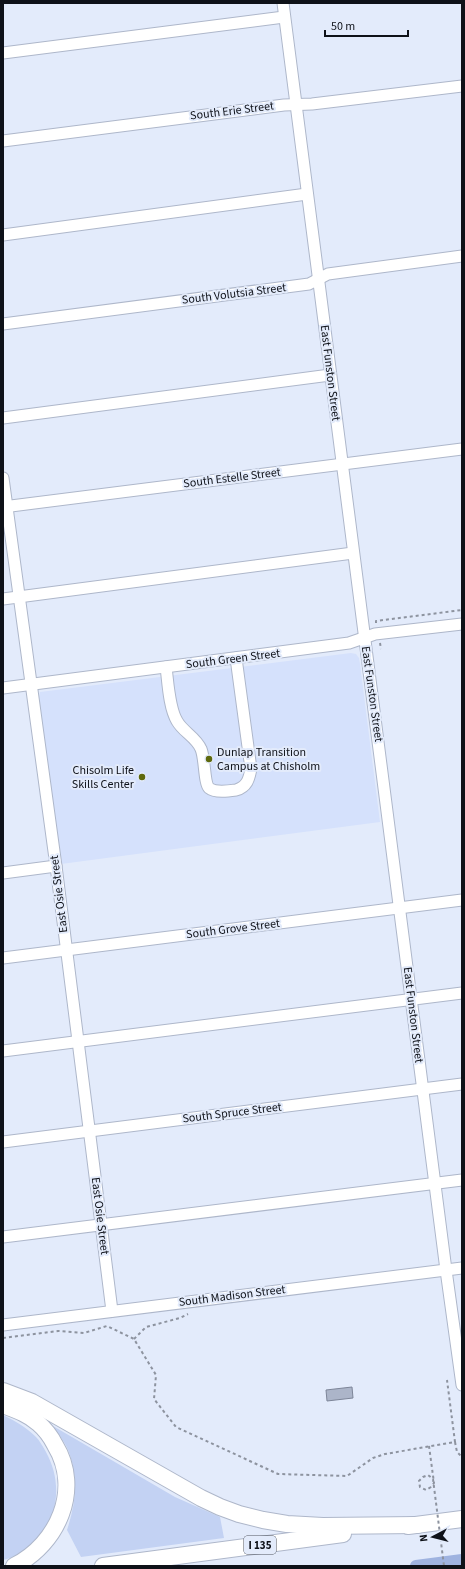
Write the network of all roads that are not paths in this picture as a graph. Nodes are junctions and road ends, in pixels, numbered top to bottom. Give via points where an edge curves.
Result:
1 (282, 3) edge
2 (284, 16) junction
3 (3, 53) edge
4 (462, 86) edge
5 (295, 105) junction
6 (3, 141) edge
7 (307, 194) junction
8 (3, 235) edge
9 (462, 256) edge
10 (318, 279) junction
11 (3, 324) edge
12 (330, 375) junction
13 (3, 418) edge
14 (462, 450) edge
15 (341, 464) junction
16 (3, 478) edge
17 (5, 507) edge
18 (353, 553) junction
19 (19, 597) junction
20 (3, 599) edge
21 (462, 624) edge
22 (365, 639) junction
23 (236, 658) junction
24 (166, 667) junction
25 (30, 684) junction
26 (3, 688) edge
27 (56, 866) junction
28 (3, 873) edge
29 (462, 900) edge
30 (400, 908) junction
31 (66, 950) junction
32 (3, 958) edge
33 (462, 993) edge
34 (412, 1000) junction
35 (77, 1042) junction
36 (3, 1051) edge
37 (462, 1084) edge
38 (423, 1088) junction
39 (89, 1131) junction
40 (3, 1142) edge
41 (462, 1180) edge
42 (435, 1183) junction
43 (101, 1224) junction
44 (3, 1237) edge
45 (462, 1268) edge
46 (446, 1270) junction
47 (112, 1311) junction
48 (3, 1325) edge
49 (461, 1366) edge
50 (462, 1385) edge
51 (3, 1391) edge
52 (3, 1405) edge
53 (462, 1519) edge
54 (418, 1525) junction
55 (14, 1566) edge
56 (103, 1566) edge

1 - 2 street, East Funston Street
2 - 3 street
2 - 5 street, East Funston Street
4 - 5 street, South Erie Street
5 - 6 street, South Erie Street
5 - 7 street, East Funston Street
7 - 8 street
7 - 10 street, East Funston Street
9 - 10 street, South Volutsia Street via 328,274
10 - 11 street, South Volutsia Street via 309,284
10 - 12 street, East Funston Street
12 - 13 street
12 - 15 street, East Funston Street
14 - 15 street, South Estelle Street
15 - 17 street, South Estelle Street
15 - 18 street, East Funston Street
16 - 17 street, East Osie Street
17 - 19 street, East Osie Street
18 - 19 street
18 - 22 street, East Funston Street
19 - 20 street
19 - 25 street, East Osie Street
21 - 22 street, South Green Street via 375,634
22 - 23 street, South Green Street
22 - 30 street, East Funston Street
23 - 24 street, South Green Street
23 - 24 street via 251,769 247,783 237,790 217,791 207,784 201,748 173,714
24 - 25 street, South Green Street
25 - 26 street, South Green Street
25 - 27 street, East Osie Street
27 - 28 street
27 - 31 street, East Osie Street
29 - 30 street, South Grove Street
30 - 31 street, South Grove Street
30 - 34 street, East Funston Street
31 - 32 street, South Grove Street
31 - 35 street, East Osie Street
33 - 34 street
34 - 35 street
34 - 38 street, East Funston Street
35 - 36 street
35 - 39 street, East Osie Street
37 - 38 street, South Spruce Street
38 - 39 street, South Spruce Street
38 - 42 street, East Funston Street
39 - 40 street, South Spruce Street
39 - 43 street, East Osie Street
41 - 42 street
42 - 43 street
42 - 46 street, East Funston Street
43 - 44 street
43 - 47 street, East Osie Street
45 - 46 street, South Madison Street
46 - 47 street, South Madison Street
46 - 49 street, East Funston Street
47 - 48 street, South Madison Street
49 - 50 street, East Funston Street
51 - 54 highway via 32,1402 201,1498 232,1512 287,1524
52 - 55 highway via 24,1413 49,1434 62,1456 66,1477 66,1499 53,1532 30,1557
53 - 54 highway, I 135
54 - 56 highway, I 135

